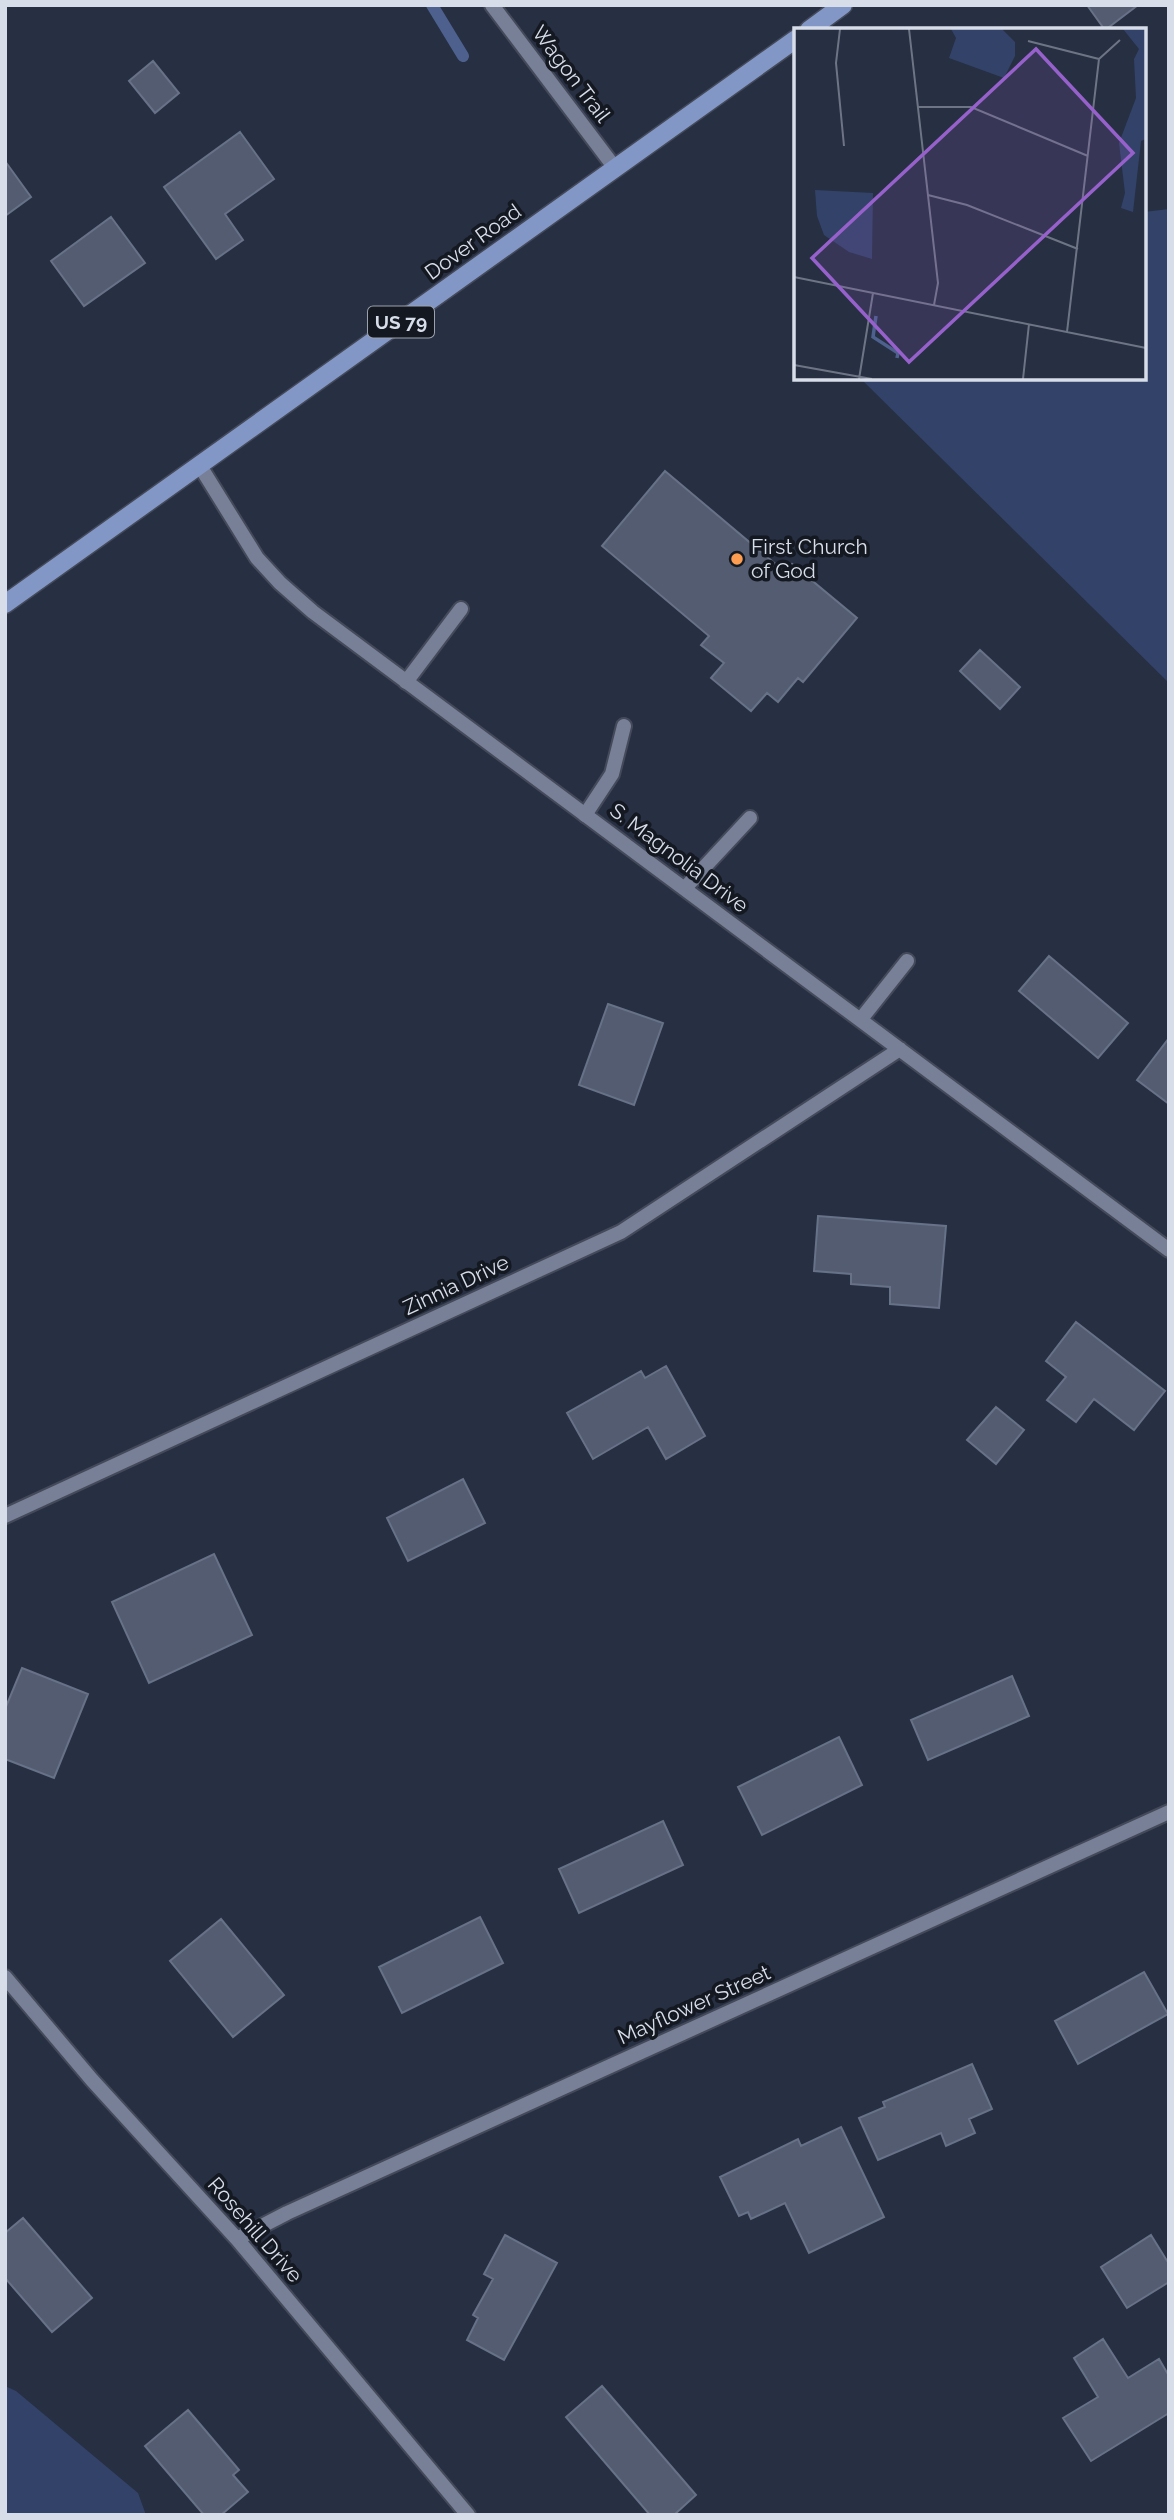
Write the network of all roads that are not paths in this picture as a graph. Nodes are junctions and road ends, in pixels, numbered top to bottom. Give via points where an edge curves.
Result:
1 (492, 5) edge
2 (843, 5) edge
3 (811, 28) edge
4 (794, 40) edge
5 (615, 168) junction
6 (200, 466) junction
7 (5, 604) edge
8 (461, 609) dead end
9 (406, 681) junction
10 (624, 726) dead end
11 (585, 815) junction
12 (750, 818) dead end
13 (685, 888) junction
14 (907, 961) dead end
15 (861, 1019) junction
16 (900, 1049) junction
17 (1169, 1250) edge
18 (5, 1516) edge
19 (1169, 1812) edge
20 (5, 1977) edge
21 (237, 2239) junction
22 (468, 2515) edge

1 - 5 street, Wagon Trail
2 - 3 main road
4 - 5 main road, Dover Road / US 79
5 - 6 main road, Dover Road / US 79
6 - 7 main road, Dover Road / US 79
6 - 9 street, S. Magnolia Drive via 257,558 313,612
8 - 9 street
9 - 11 street, S. Magnolia Drive
10 - 11 street via 611,774
11 - 13 street, S. Magnolia Drive
12 - 13 street
13 - 15 street, S. Magnolia Drive
14 - 15 street
15 - 16 street, S. Magnolia Drive
16 - 17 street, S. Magnolia Drive
16 - 18 street, Zinnia Drive via 621,1232
19 - 21 street, Mayflower Street
20 - 21 street, Rosehill Drive
21 - 22 street, Rosehill Drive

